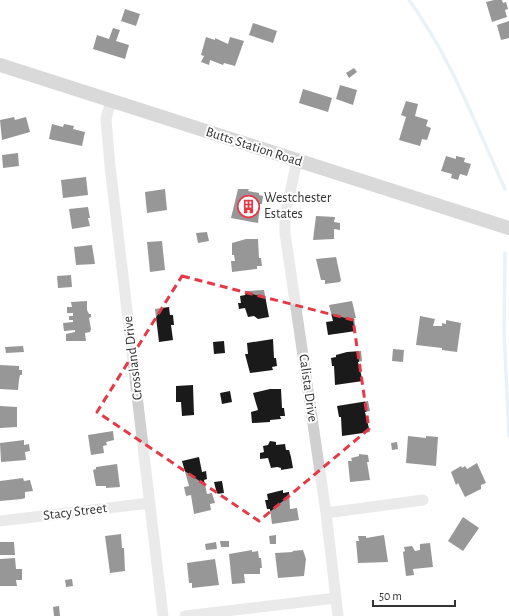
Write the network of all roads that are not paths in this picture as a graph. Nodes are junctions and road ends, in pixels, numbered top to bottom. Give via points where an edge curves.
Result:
1 (0, 65) edge
2 (111, 101) junction
3 (297, 161) junction
4 (509, 228) edge
5 (423, 500) dead end
6 (150, 503) junction
7 (326, 513) junction
8 (0, 521) edge
9 (336, 598) junction
10 (163, 616) edge
11 (185, 616) edge
12 (338, 616) edge

1 - 2 main road, Butts Station Road
2 - 3 main road, Butts Station Road
2 - 6 street, Crossland Drive via 106,119 106,132
3 - 4 main road, Butts Station Road
3 - 7 street, Calista Drive via 285,214 285,233
5 - 7 street
6 - 8 street, Stacy Street
6 - 10 street, Crossland Drive
7 - 9 street, Calista Drive
9 - 11 street
9 - 12 street, Calista Drive

